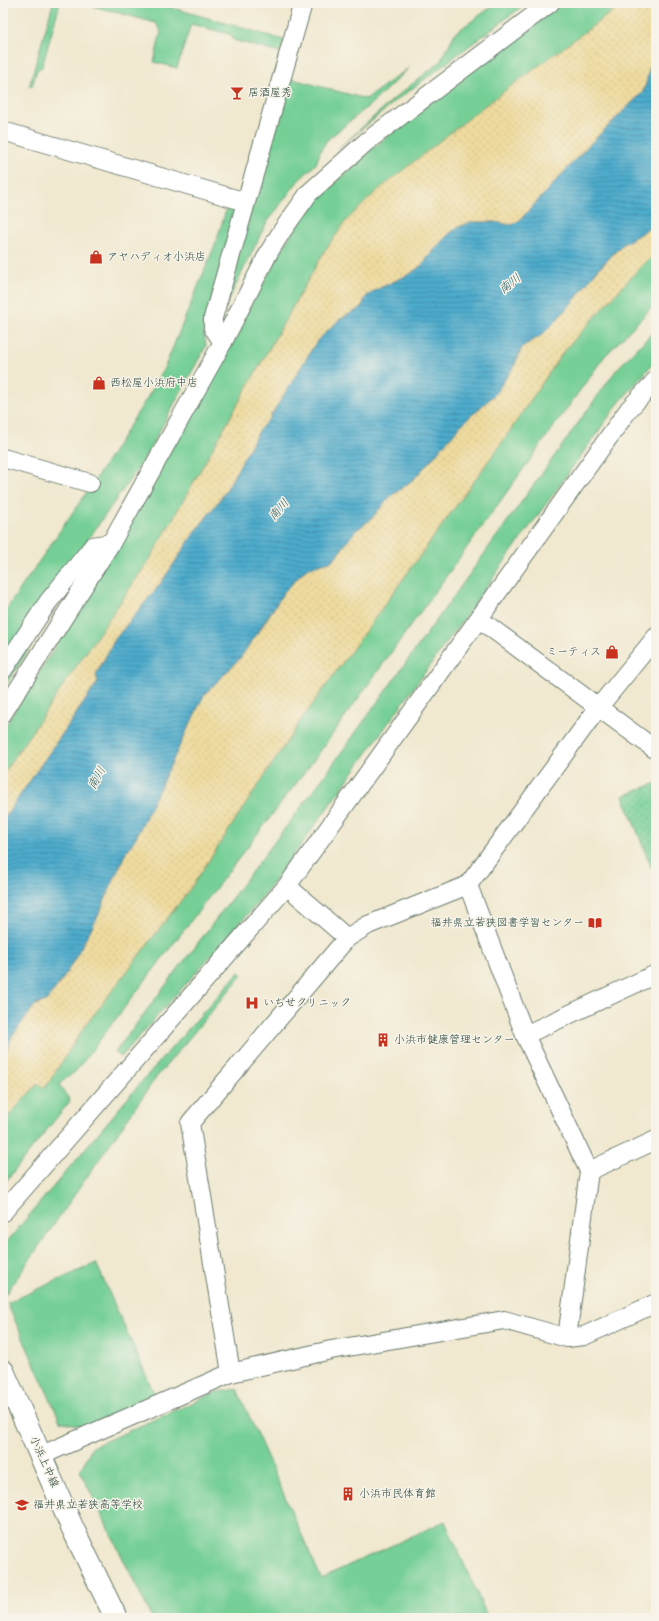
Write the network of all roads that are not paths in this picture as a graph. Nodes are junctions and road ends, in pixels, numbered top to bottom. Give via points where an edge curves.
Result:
1 (303, 3) edge
2 (550, 3) edge
3 (3, 131) edge
4 (246, 202) junction
5 (223, 342) junction
6 (656, 380) edge
7 (3, 458) edge
8 (90, 483) dead end
9 (111, 543) junction
10 (479, 619) junction
11 (656, 637) edge
12 (3, 670) edge
13 (598, 708) junction
14 (3, 713) edge
15 (656, 750) edge
16 (468, 885) junction
17 (287, 886) junction
18 (347, 938) junction
19 (656, 974) edge
20 (525, 1035) junction
21 (656, 1140) edge
22 (588, 1171) junction
23 (3, 1212) edge
24 (656, 1303) edge
25 (566, 1338) junction
26 (3, 1371) edge
27 (231, 1373) junction
28 (42, 1455) junction
29 (116, 1618) edge

1 - 4 street
2 - 5 street via 406,110 343,160 315,188 282,231
3 - 4 street
4 - 5 street via 213,318 213,328
5 - 9 street
6 - 10 street via 629,409
7 - 8 street
9 - 12 street via 93,546 48,602
9 - 14 street
10 - 13 street
10 - 17 street
11 - 13 street
13 - 15 street
13 - 16 street
16 - 18 street via 368,925
16 - 20 street
17 - 18 street
17 - 23 street
18 - 27 street via 190,1123
19 - 20 street
20 - 22 street
21 - 22 street
22 - 25 street
24 - 25 street via 584,1336
25 - 27 street via 504,1320 331,1350
26 - 28 main road, 小浜上中線
27 - 28 street
28 - 29 main road, 小浜上中線

